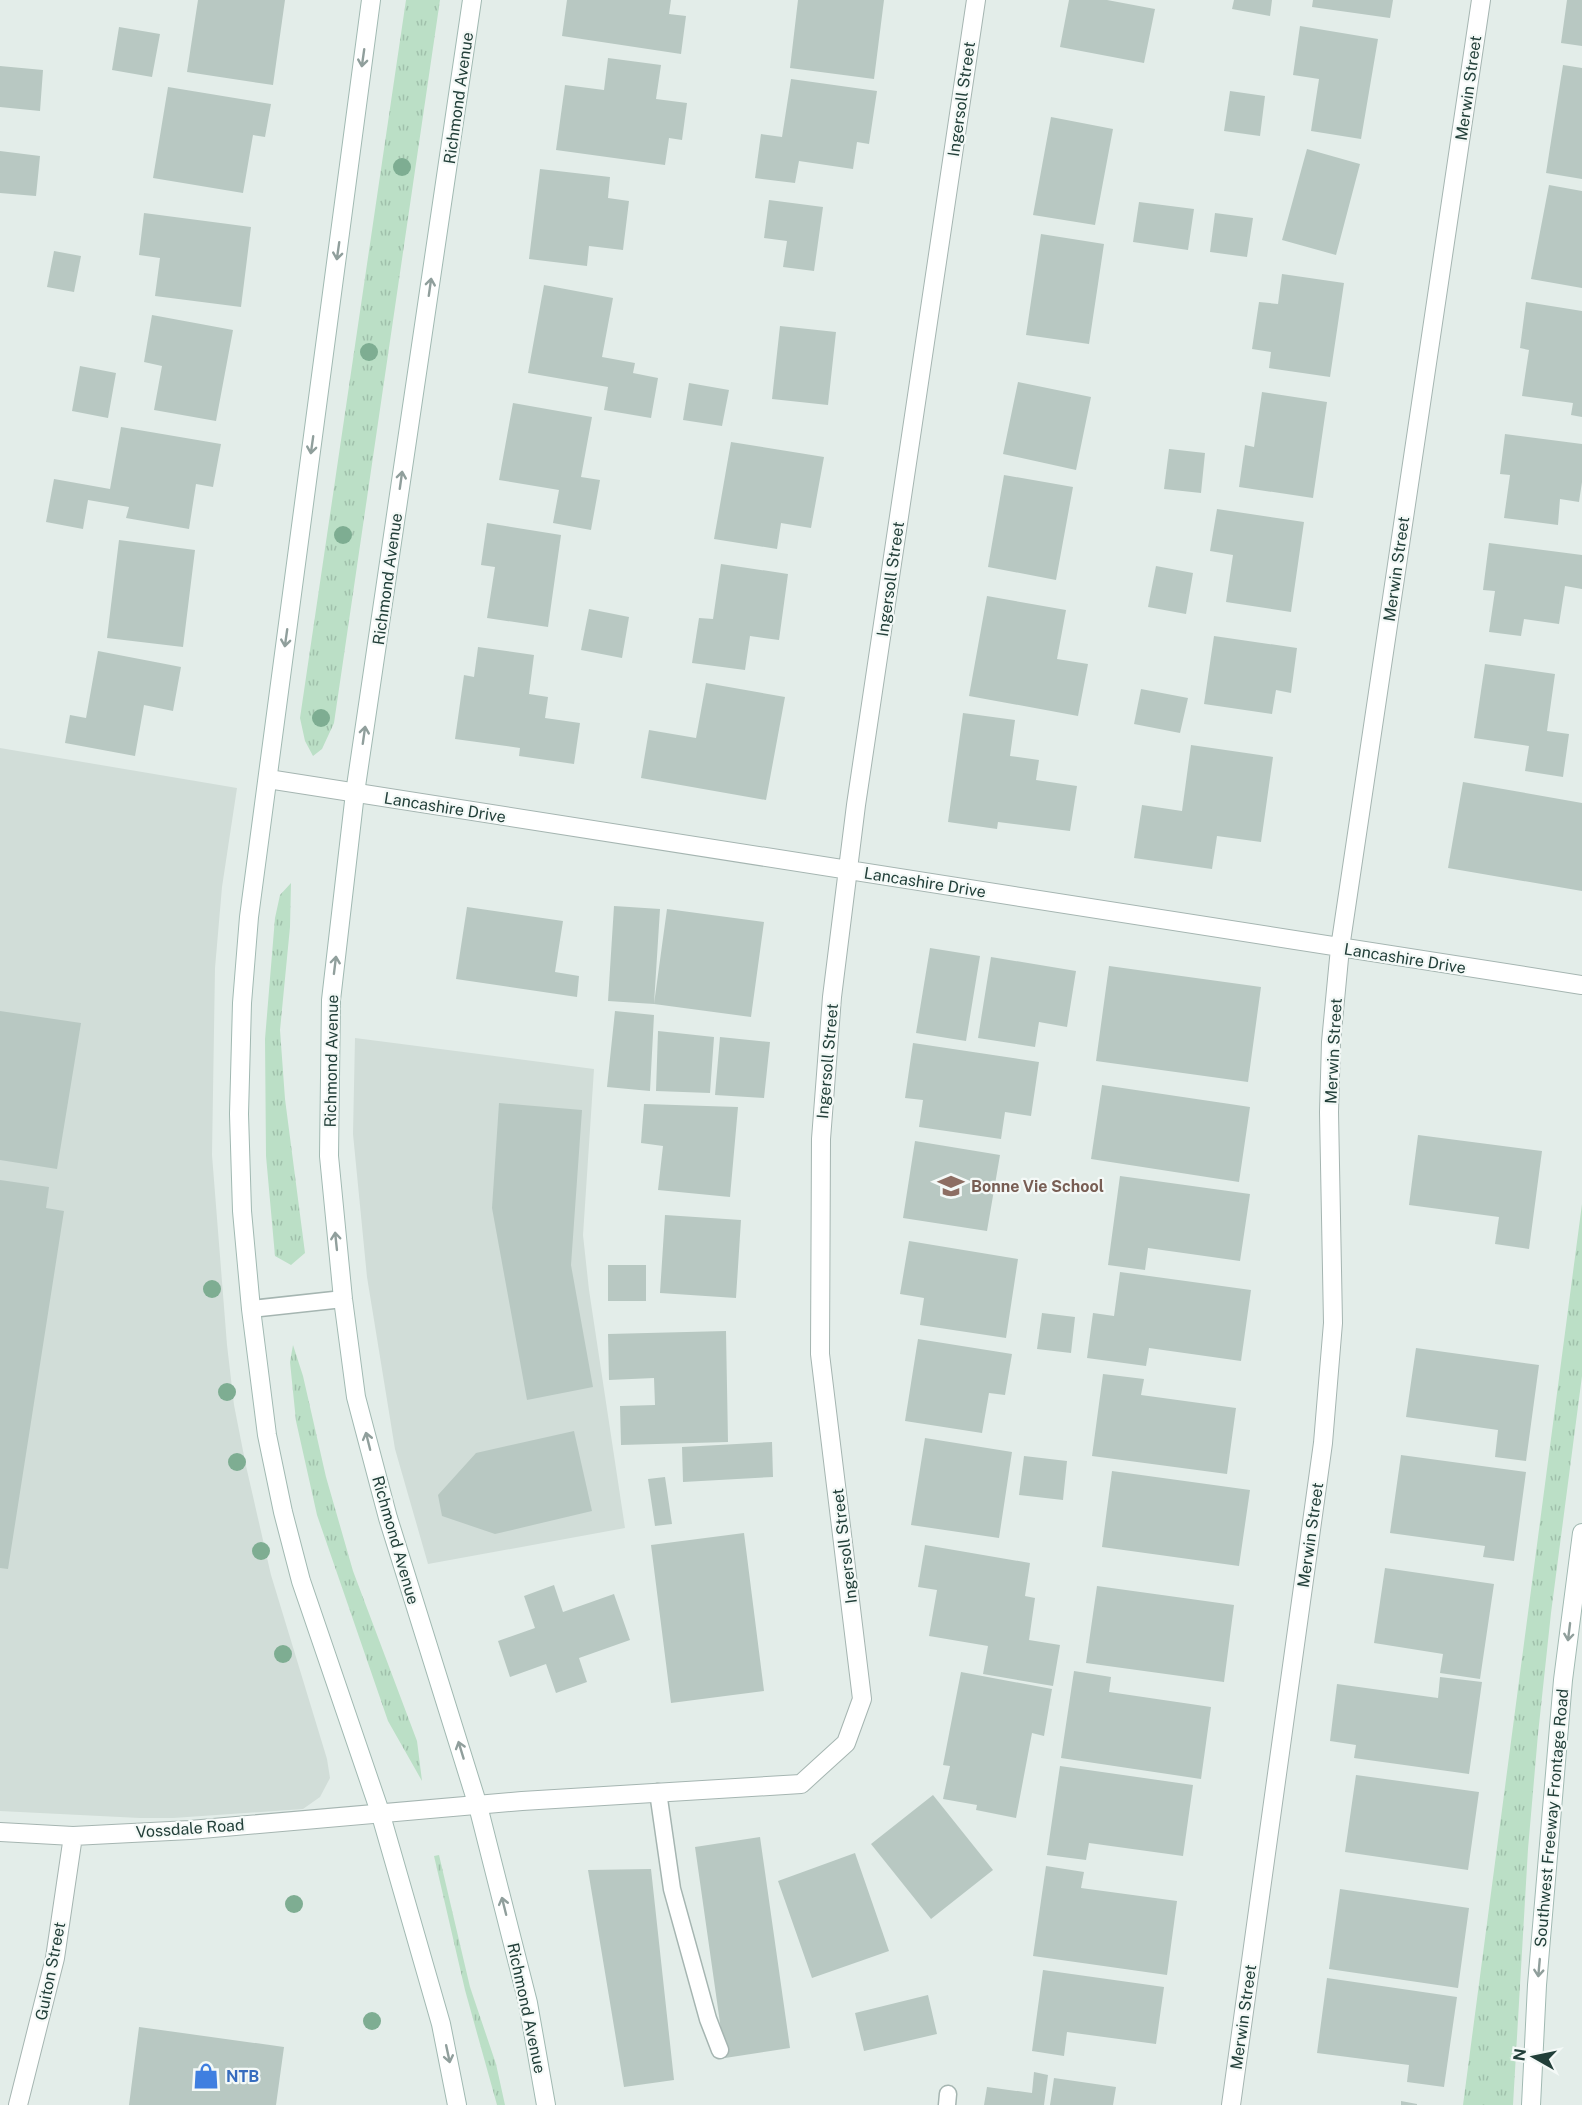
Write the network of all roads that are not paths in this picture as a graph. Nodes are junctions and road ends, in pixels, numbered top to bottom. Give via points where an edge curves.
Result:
1 (371, 0) edge
2 (472, 0) edge
3 (976, 0) edge
4 (1480, 0) edge
5 (268, 779) junction
6 (355, 793) junction
7 (848, 870) junction
8 (1340, 948) junction
9 (1582, 986) edge
10 (343, 1299) junction
11 (251, 1309) junction
12 (1582, 1533) edge
13 (658, 1792) junction
14 (478, 1806) junction
15 (380, 1812) junction
16 (0, 1832) edge
17 (73, 1836) junction
18 (720, 2050) dead end
19 (18, 2105) edge
20 (457, 2105) edge
21 (546, 2105) edge
22 (1231, 2105) edge
23 (1531, 2105) edge

1 -> 5 street
6 -> 2 street, Richmond Avenue
3 - 7 street, Ingersoll Street
4 - 8 street, Merwin Street
5 - 6 street, Lancashire Drive
5 - 11 street via 242,1003 239,1114
6 - 7 street, Lancashire Drive
10 -> 6 street, Richmond Avenue via 329,1156 331,1000
7 - 8 street, Lancashire Drive
7 - 13 street, Ingersoll Street via 832,997 821,1139 820,1354 862,1698 846,1743 801,1784
8 - 9 street, Lancashire Drive
8 - 22 street, Merwin Street via 1329,1112 1333,1323 1323,1443
10 - 11 lane
14 -> 10 street, Richmond Avenue via 388,1518 356,1397
11 - 15 street via 267,1435 283,1512 301,1581
12 -> 23 street, Southwest Freeway Frontage Road via 1563,1680 1537,1985
13 - 14 street, Ingersoll Street
13 - 18 lane via 672,1889
14 - 15 street, Vossdale Road
21 -> 14 street, Richmond Avenue via 528,2003
15 - 17 street, Vossdale Road via 190,1830
15 -> 20 street via 441,2024
16 - 17 street, Vossdale Road
17 - 19 street, Guiton Street via 55,1958

